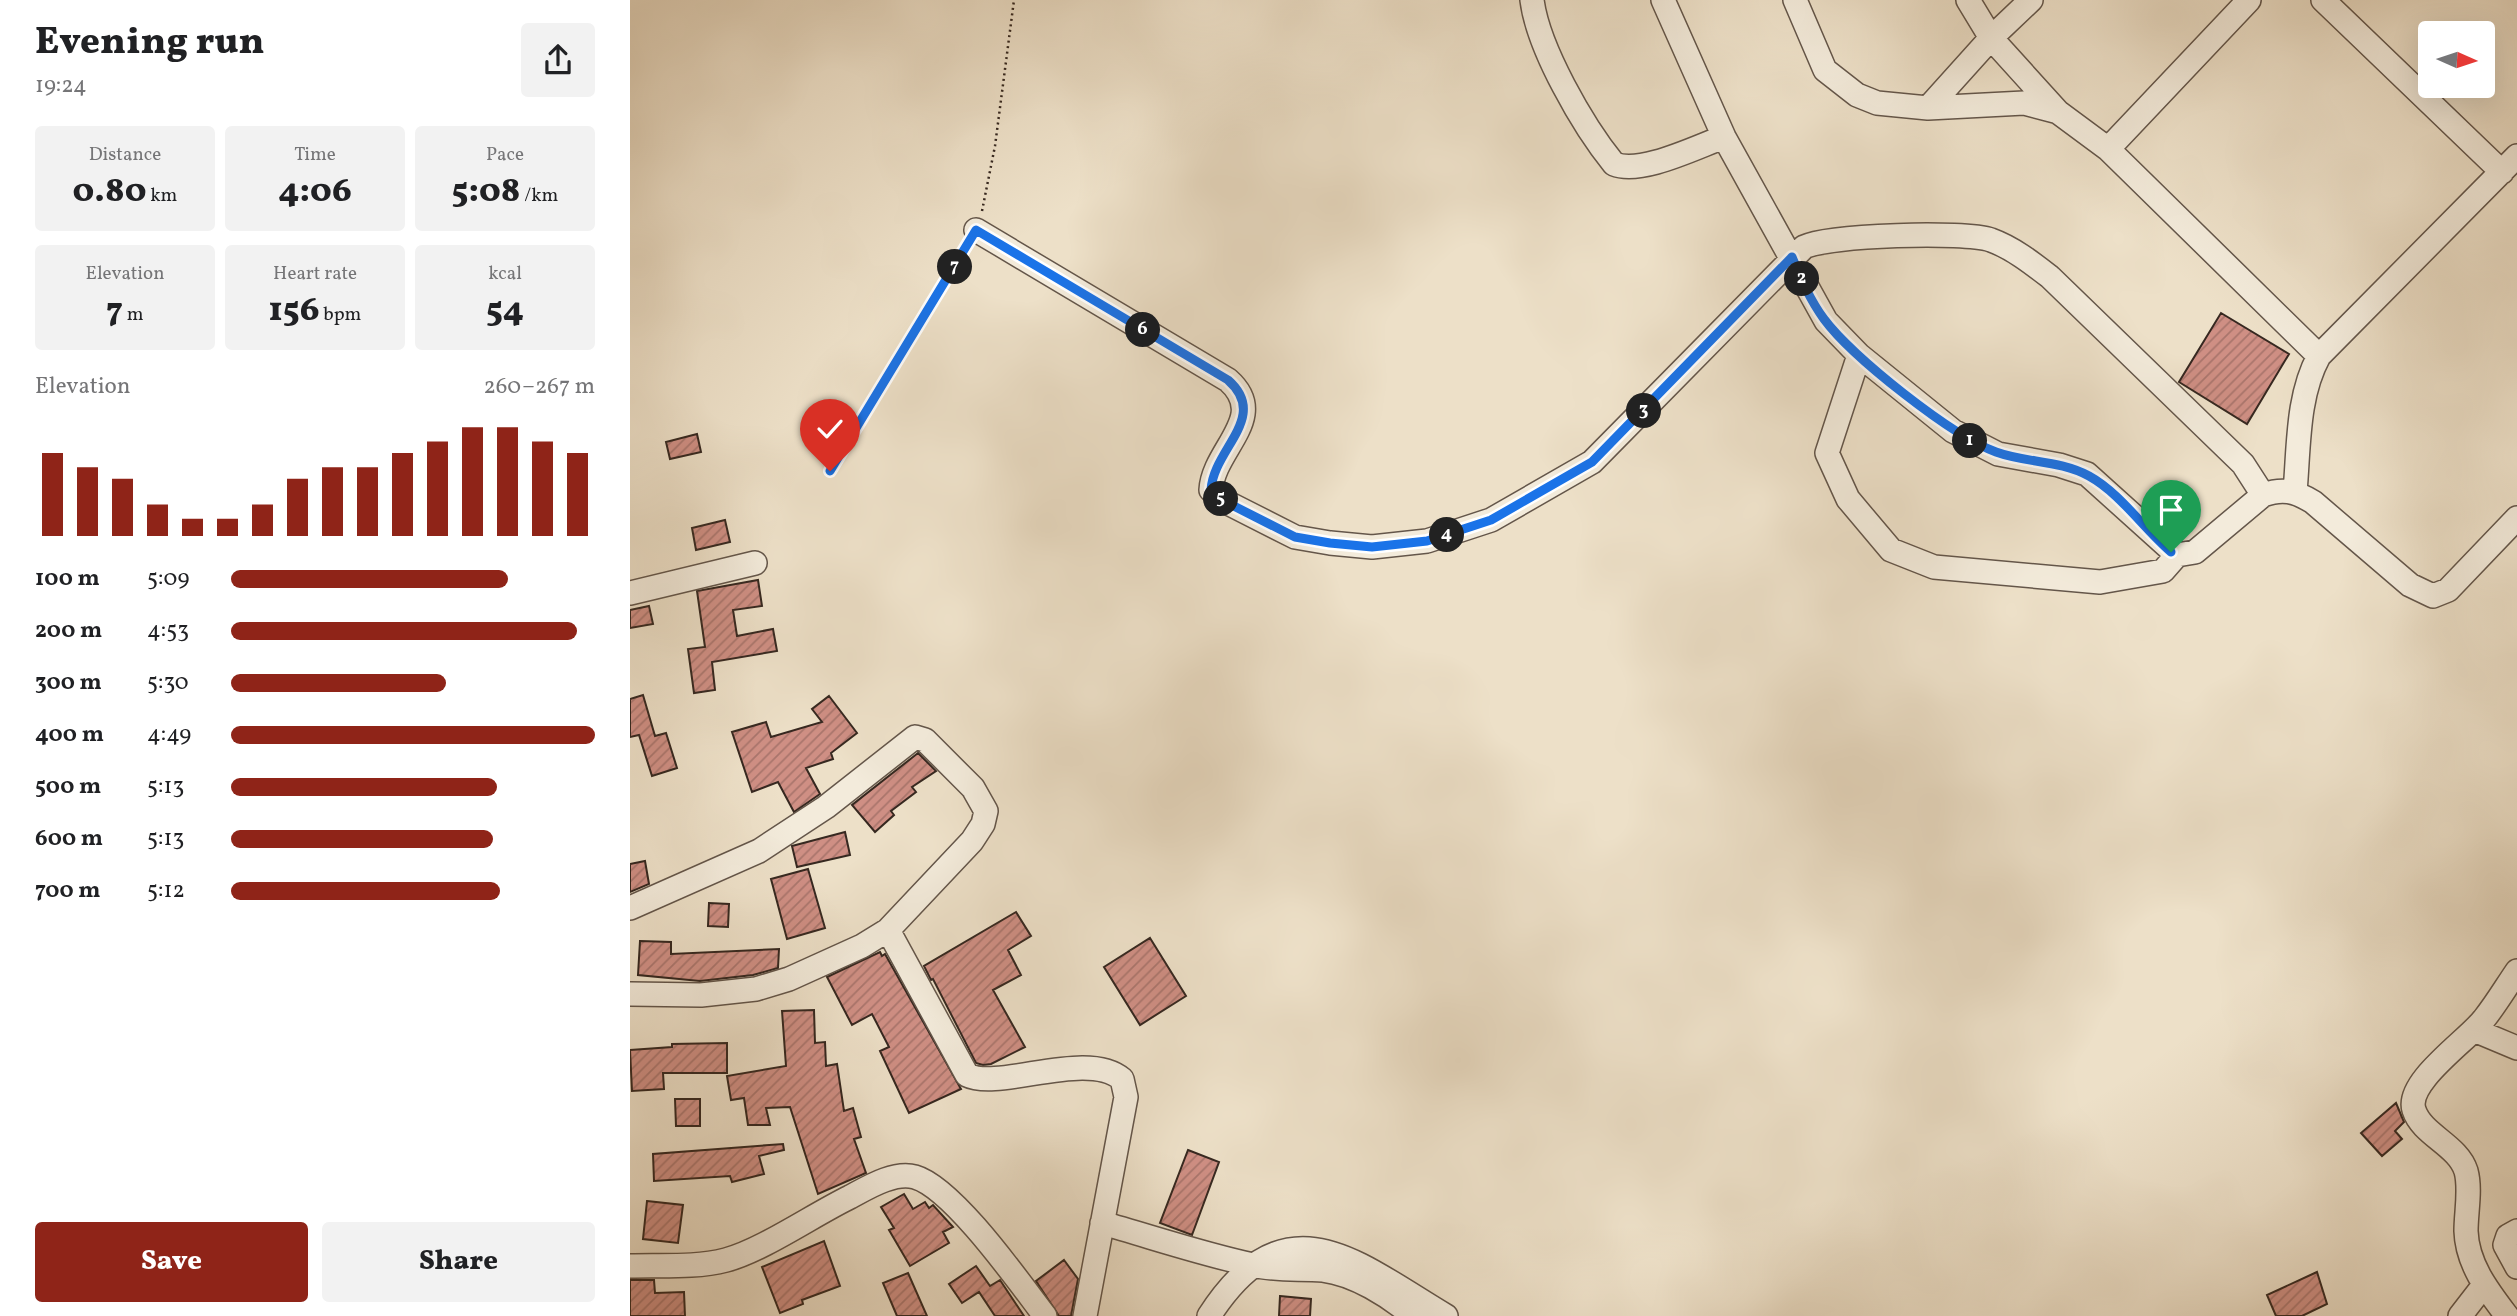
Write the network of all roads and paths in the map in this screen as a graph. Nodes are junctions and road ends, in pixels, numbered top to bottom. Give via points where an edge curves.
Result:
1 (1014, 0) edge
2 (1532, 0) edge
3 (1663, 0) edge
4 (1795, 0) edge
5 (1968, 0) edge
6 (2031, 0) edge
7 (2249, 0) edge
8 (2323, 0) edge
9 (1991, 38) junction
10 (1928, 108) junction
11 (2058, 112) junction
12 (1724, 137) junction
13 (2108, 149) junction
14 (2509, 164) edge
15 (976, 230) junction
16 (1792, 257) junction
17 (1859, 355) junction
18 (2319, 356) junction
19 (830, 471) dead end
20 (2295, 492) junction
21 (2263, 495) junction
22 (2517, 518) edge
23 (2176, 555) junction
24 (755, 563) dead end
25 (630, 593) edge
26 (630, 908) edge
27 (888, 930) junction
28 (2517, 971) edge
29 (630, 994) edge
30 (2474, 1030) junction
31 (2517, 1048) edge
32 (1102, 1223) junction
33 (2517, 1231) edge
34 (1252, 1265) junction
35 (630, 1266) edge
36 (2517, 1267) edge
37 (2484, 1285) junction
38 (1431, 1314) edge
39 (1045, 1316) edge
40 (1085, 1316) edge
41 (1209, 1316) edge
42 (2460, 1316) edge
43 (2507, 1316) edge

1 - 15 path via 987,192
2 - 12 street via 1544,48 1614,164 1640,167
3 - 12 street
4 - 10 street via 1816,53 1837,82 1877,103
5 - 9 street
6 - 9 street
7 - 13 street
8 - 14 street
9 - 10 street
9 - 11 street
10 - 11 street via 2024,103
11 - 13 street
12 - 16 street
13 - 18 street
14 - 18 street
15 - 16 street via 1239,390 1244,417 1212,478 1211,490 1222,500 1295,537 1372,547 1427,541 1491,520 1592,462
15 - 19 path
16 - 17 street via 1826,321
16 - 21 street via 1812,243 1952,235 1990,240 2007,248 2050,276 2101,324 2243,464
17 - 23 street via 1953,432 1975,444 1998,454 2077,470 2098,481
17 - 23 street via 1827,453 1848,499 1891,550 1934,567 2100,582 2163,571
18 - 20 street via 2304,398
20 - 21 street via 2277,490
20 - 22 street via 2410,584 2433,596 2448,590
21 - 23 street via 2195,552
24 - 25 street
26 - 27 street via 759,850 826,807 915,737 925,740 974,788 986,811 972,841
27 - 29 street via 789,979 756,989 701,995
27 - 32 street via 967,1075 983,1080 1073,1069 1107,1072 1122,1079 1126,1097
28 - 30 street
30 - 31 street
30 - 37 street via 2429,1073 2414,1098 2414,1110 2465,1171 2469,1250
32 - 34 street
32 - 40 street
33 - 36 street via 2508,1236 2505,1245
34 - 38 street via 1285,1248 1347,1256
34 - 41 street
35 - 39 street via 726,1260 869,1187 900,1175 913,1176 950,1200
37 - 42 street
37 - 43 street

